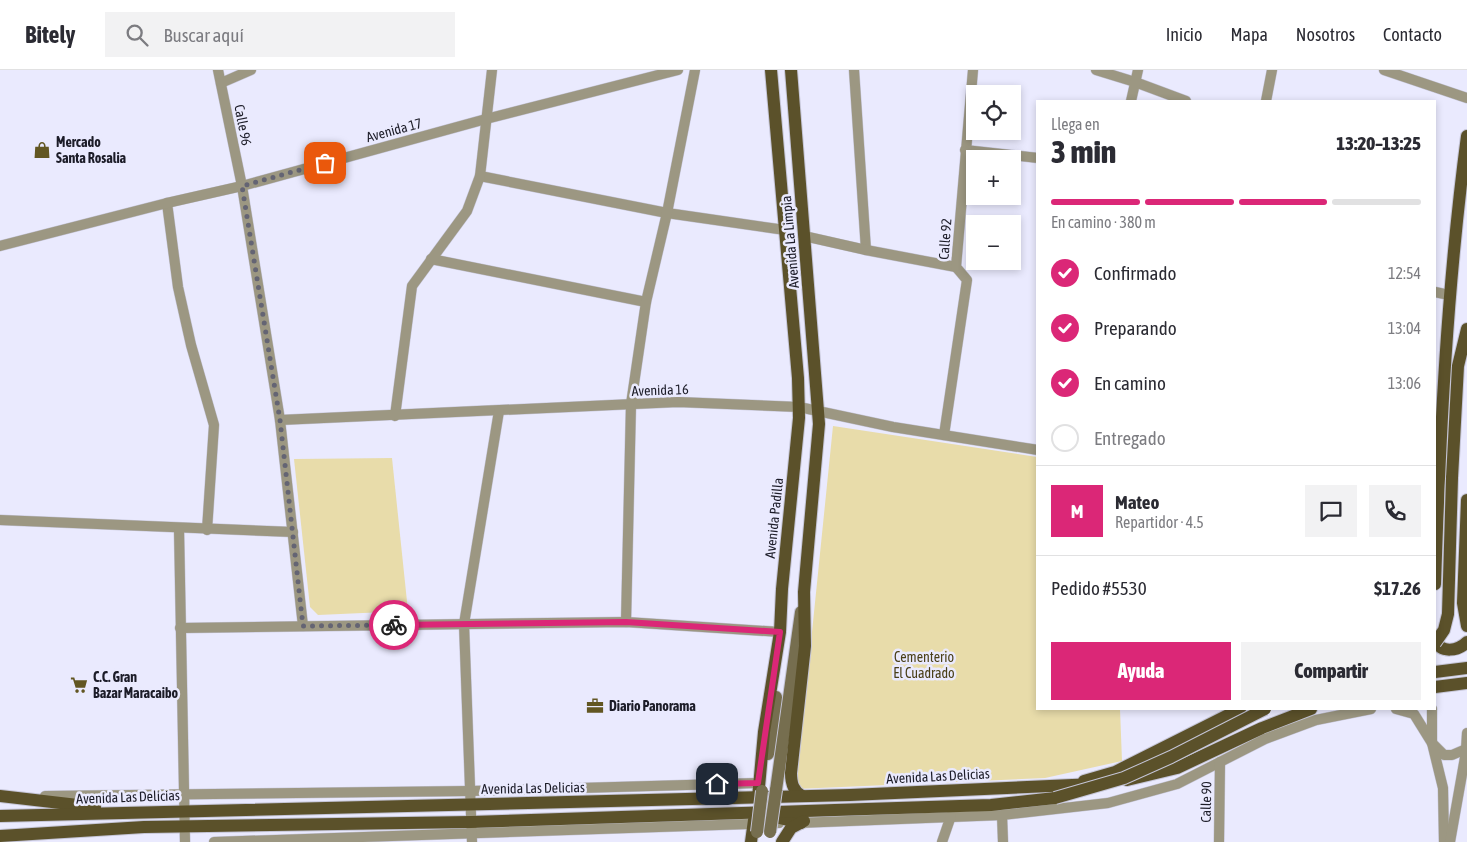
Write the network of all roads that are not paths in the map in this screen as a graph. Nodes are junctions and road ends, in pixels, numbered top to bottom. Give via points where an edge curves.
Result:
1 (218, 70) edge
2 (251, 70) edge
3 (492, 70) edge
4 (678, 70) edge
5 (695, 70) edge
6 (771, 70) edge
7 (791, 70) edge
8 (854, 70) edge
9 (973, 70) edge
10 (1096, 70) edge
11 (1138, 70) edge
12 (1272, 70) edge
13 (1384, 70) edge
14 (1135, 82) junction
15 (220, 83) junction
16 (1467, 98) edge
17 (1130, 100) edge
18 (1183, 100) edge
19 (1266, 100) edge
20 (486, 119) junction
21 (1467, 136) edge
22 (965, 150) junction
23 (1036, 158) edge
24 (480, 176) junction
25 (242, 186) junction
26 (167, 203) junction
27 (667, 213) junction
28 (785, 230) junction
29 (804, 236) junction
30 (0, 246) edge
31 (866, 250) junction
32 (431, 259) junction
33 (956, 267) junction
34 (1436, 292) edge
35 (1449, 295) junction
36 (646, 302) junction
37 (1467, 329) edge
38 (1440, 355) edge
39 (630, 404) junction
40 (798, 407) junction
41 (499, 411) junction
42 (818, 412) junction
43 (395, 416) junction
44 (280, 420) junction
45 (944, 435) junction
46 (1036, 450) edge
47 (1436, 495) edge
48 (1467, 500) edge
49 (0, 520) edge
50 (179, 528) junction
51 (207, 530) junction
52 (293, 532) junction
53 (804, 592) junction
54 (626, 622) junction
55 (464, 624) junction
56 (303, 626) junction
57 (1467, 626) edge
58 (180, 628) junction
59 (780, 632) junction
60 (1436, 640) edge
61 (1436, 642) edge
62 (1467, 642) edge
63 (1467, 668) edge
64 (1436, 672) edge
65 (785, 675) junction
66 (1467, 683) edge
67 (1436, 687) edge
68 (1236, 710) edge
69 (1263, 710) edge
70 (1309, 710) edge
71 (1366, 710) edge
72 (1400, 710) edge
73 (1432, 710) edge
74 (1218, 715) edge
75 (1467, 733) edge
76 (1432, 743) junction
77 (1466, 748) edge
78 (1220, 762) junction
79 (758, 783) junction
80 (1067, 785) junction
81 (5, 796) edge
82 (183, 796) junction
83 (802, 796) junction
84 (470, 798) junction
85 (758, 798) junction
86 (184, 810) junction
87 (835, 810) junction
88 (137, 812) junction
89 (1002, 815) junction
90 (0, 816) edge
91 (952, 816) junction
92 (754, 818) junction
93 (801, 822) junction
94 (144, 827) junction
95 (184, 827) junction
96 (472, 832) edge
97 (0, 836) edge
98 (49, 842) edge
99 (185, 842) edge
100 (214, 842) edge
101 (751, 842) edge
102 (756, 842) edge
103 (769, 842) edge
104 (782, 842) edge
105 (942, 842) edge
106 (1003, 842) edge
107 (1219, 842) edge
108 (1444, 842) edge
109 (1450, 842) edge

1 - 15 street, Calle 96
2 - 15 street
3 - 20 street
4 - 20 street, Avenida 17
5 - 27 street
6 - 28 main road, Avenida La Limpia
7 - 29 main road, Avenida La Limpia
8 - 31 street
9 - 22 street, Calle 92
10 - 14 street
11 - 14 street
12 - 19 street
13 - 16 street
14 - 17 street
14 - 18 street
15 - 25 street, Calle 96
20 - 24 street
20 - 25 street, Avenida 17
21 - 35 main road
22 - 23 street
22 - 33 street, Calle 92
24 - 27 street
24 - 32 street via 466,211
25 - 26 street, Avenida 17
25 - 44 street, Calle 96
26 - 30 street, Avenida 17
26 - 51 street via 190,346 214,425
27 - 28 street
27 - 36 street
28 - 40 main road, Avenida La Limpia
29 - 31 street
29 - 42 main road, Avenida La Limpia
31 - 33 street
32 - 36 street
32 - 43 street via 412,286
33 - 45 street, Calle 92 via 966,280
34 - 35 street
35 - 38 main road
36 - 39 street
37 - 60 main road, bridge via 1458,366 1448,614 1444,630
38 - 47 main road
39 - 40 street, Avenida 16 via 678,402
39 - 41 street, Avenida 16
39 - 54 street
40 - 42 street, Avenida 16
40 - 59 main road, Avenida Padilla
41 - 43 street, Avenida 16
41 - 55 street
42 - 45 street, Avenida 16
42 - 53 main road
43 - 44 street, Avenida 16
44 - 52 street, Calle 96
45 - 46 street, Avenida 16
48 - 57 main road via 1463,603
49 - 50 street
50 - 51 street
50 - 58 street
51 - 52 street
52 - 56 street, Calle 96
53 - 65 street
53 - 83 main road via 804,646 791,773 791,783 796,793
54 - 55 street
54 - 59 street
55 - 56 street
55 - 84 street
56 - 58 street
58 - 82 street
59 - 65 street
59 - 79 main road, Avenida Padilla
61 - 62 main road via 1448,650
63 - 64 main road
65 - 102 street, bridge
65 - 103 street, bridge
66 - 67 main road
68 - 74 main road
69 - 87 main road, bridge via 1129,776 1055,798 991,805
70 - 80 main road via 1177,768 1095,784
71 - 78 street via 1316,720 1265,739
72 - 76 street via 1414,714
73 - 76 street
74 - 80 main road via 1114,772
75 - 77 street
76 - 77 street via 1444,755
76 - 108 street via 1443,788
77 - 109 street
78 - 89 street via 1176,784 1138,796 1061,810
78 - 107 street, Calle 90
79 - 84 street, Avenida Las Delicias
79 - 85 main road, Avenida Padilla
80 - 83 main road, Avenida Las Delicias
81 - 82 street, Avenida Las Delicias
81 - 88 main road
82 - 84 street, Avenida Las Delicias
82 - 86 street
83 - 85 main road, Avenida Las Delicias
84 - 85 main road, Avenida Las Delicias
84 - 86 main road, Avenida Las Delicias
84 - 96 street
86 - 88 main road, Avenida Las Delicias
86 - 95 street
87 - 92 main road
87 - 93 main road
88 - 90 main road, Avenida Las Delicias
89 - 91 street
89 - 106 street
91 - 93 street
91 - 105 street
92 - 93 main road
92 - 96 main road
92 - 101 main road
93 - 104 main road via 791,828
94 - 95 main road
94 - 97 main road
94 - 98 main road
95 - 96 main road
95 - 99 street
96 - 100 street

